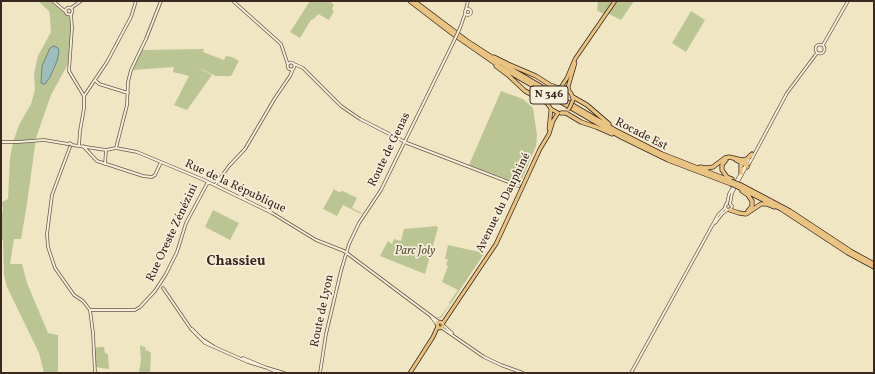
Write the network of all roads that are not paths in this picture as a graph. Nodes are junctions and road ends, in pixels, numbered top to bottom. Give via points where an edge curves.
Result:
1 (52, 1) edge
2 (81, 1) edge
3 (136, 1) edge
4 (161, 1) edge
5 (232, 1) edge
6 (410, 1) edge
7 (414, 1) edge
8 (615, 1) edge
9 (848, 1) edge
10 (468, 2) edge
11 (58, 5) junction
12 (70, 8) junction
13 (468, 10) junction
14 (66, 13) junction
15 (71, 14) junction
16 (465, 14) junction
17 (468, 15) junction
18 (464, 19) junction
19 (467, 41) junction
20 (822, 45) junction
21 (469, 46) junction
22 (817, 52) junction
23 (579, 54) junction
24 (285, 57) junction
25 (291, 62) junction
26 (294, 64) junction
27 (288, 65) junction
28 (289, 68) junction
29 (293, 69) junction
30 (305, 70) junction
31 (290, 76) junction
32 (95, 80) junction
33 (561, 86) junction
34 (554, 88) junction
35 (569, 90) junction
36 (128, 93) junction
37 (84, 96) junction
38 (573, 98) junction
39 (547, 101) junction
40 (551, 109) junction
41 (560, 113) junction
42 (626, 136) junction
43 (546, 140) junction
44 (1, 142) edge
45 (405, 142) junction
46 (631, 142) junction
47 (759, 142) junction
48 (70, 145) junction
49 (79, 145) junction
50 (83, 146) junction
51 (90, 147) junction
52 (116, 148) junction
53 (86, 149) junction
54 (106, 150) junction
55 (752, 154) junction
56 (159, 161) junction
57 (742, 162) junction
58 (105, 164) junction
59 (747, 165) junction
60 (691, 166) junction
61 (741, 173) junction
62 (208, 182) junction
63 (731, 182) junction
64 (215, 185) junction
65 (519, 186) dead end
66 (741, 187) junction
67 (726, 204) junction
68 (729, 208) junction
69 (798, 219) junction
70 (346, 253) junction
71 (874, 264) edge
72 (874, 267) edge
73 (161, 284) junction
74 (90, 310) junction
75 (441, 325) junction
76 (261, 366) junction
77 (96, 373) edge
78 (279, 373) edge
79 (284, 373) edge
80 (320, 373) edge
81 (410, 373) edge
82 (523, 373) edge
83 (631, 373) edge

1 - 11 street
2 - 12 street
3 - 32 street via 131,17 108,62
4 - 36 street via 131,70
5 - 24 street via 281,44
6 - 21 highway, Rocade Est / N 346
7 - 19 highway, Rocade Est / N 346
8 - 23 main road
9 - 20 street
10 - 13 street
11 - 12 street
11 - 14 street
12 - 14 street
12 - 15 street via 73,12
13 - 16 street
13 - 17 street via 471,13
14 - 15 street
15 - 37 street via 69,71
16 - 17 street
16 - 18 street
17 - 18 street
18 - 45 street, Route de Genas, bridge
19 - 34 highway
19 - 42 highway, Rocade Est / N 346 via 513,71
20 - 22 street via 816,46
20 - 22 street via 824,51 821,54
21 - 39 highway via 525,91
21 - 46 highway, Rocade Est / N 346
22 - 47 street via 787,93
23 - 33 main road
23 - 35 main road via 572,70
24 - 25 street
24 - 27 street
25 - 26 street
25 - 27 street
26 - 29 street
26 - 30 street
27 - 28 street
28 - 29 street
28 - 31 street
29 - 30 street
29 - 31 street
30 - 45 street via 344,109
31 - 64 street via 245,149
32 - 36 street via 99,84
32 - 37 street
33 - 34 main road
33 - 35 main road
34 - 39 main road, bridge
35 - 38 main road
36 - 52 street
37 - 49 street
38 - 41 main road, bridge via 568,110
38 - 42 highway via 587,105 607,124
39 - 40 main road
40 - 41 main road
40 - 43 main road, Avenue du Dauphiné
41 - 43 main road, Avenue du Dauphiné via 553,121
41 - 46 highway via 566,113 581,122
42 - 60 highway, Rocade Est / N 346
43 - 75 main road, Avenue du Dauphiné via 496,244
44 - 48 street via 44,140
45 - 65 street
45 - 70 street, Route de Genas via 381,190 359,223
46 - 63 highway, Rocade Est / N 346 via 697,172
47 - 55 street
47 - 59 street
48 - 49 street
48 - 74 street via 53,190 47,234 48,247 55,268 74,295
49 - 50 street
50 - 51 street
50 - 53 street
51 - 53 street
51 - 54 street
52 - 54 street
52 - 56 street, Rue de la République via 137,152
53 - 58 street via 96,160
54 - 58 street
55 - 57 highway
55 - 59 street
56 - 58 street via 152,178
56 - 62 street, Rue de la République
57 - 59 highway
57 - 60 highway via 729,157 711,168
57 - 61 highway
57 - 63 highway via 732,158 724,161 722,170
59 - 61 street
59 - 68 street via 732,193
60 - 63 highway, Rocade Est / N 346
61 - 67 street
62 - 64 street, Rue de la République
62 - 73 street, Rue Oreste Zénézini via 186,224 177,252
63 - 66 highway, Rocade Est / N 346, bridge
64 - 70 street, Rue de la République via 272,213 316,240
66 - 68 highway via 750,197 752,206 743,212
66 - 69 highway, Rocade Est / N 346
66 - 71 highway, Rocade Est / N 346 via 790,211
67 - 68 street
67 - 68 street
68 - 69 highway via 746,214 758,205 764,204
68 - 83 street via 712,227
69 - 72 highway, Rocade Est / N 346 via 848,253
70 - 75 street, Rue de la République
70 - 80 street, Route de Lyon via 325,337
73 - 74 street, Rue Oreste Zénézini via 138,309
73 - 76 street via 190,326 206,342
74 - 77 street
75 - 81 main road, Avenue du Dauphiné
75 - 82 street, Rue de la République via 490,360
76 - 78 street
76 - 79 street

